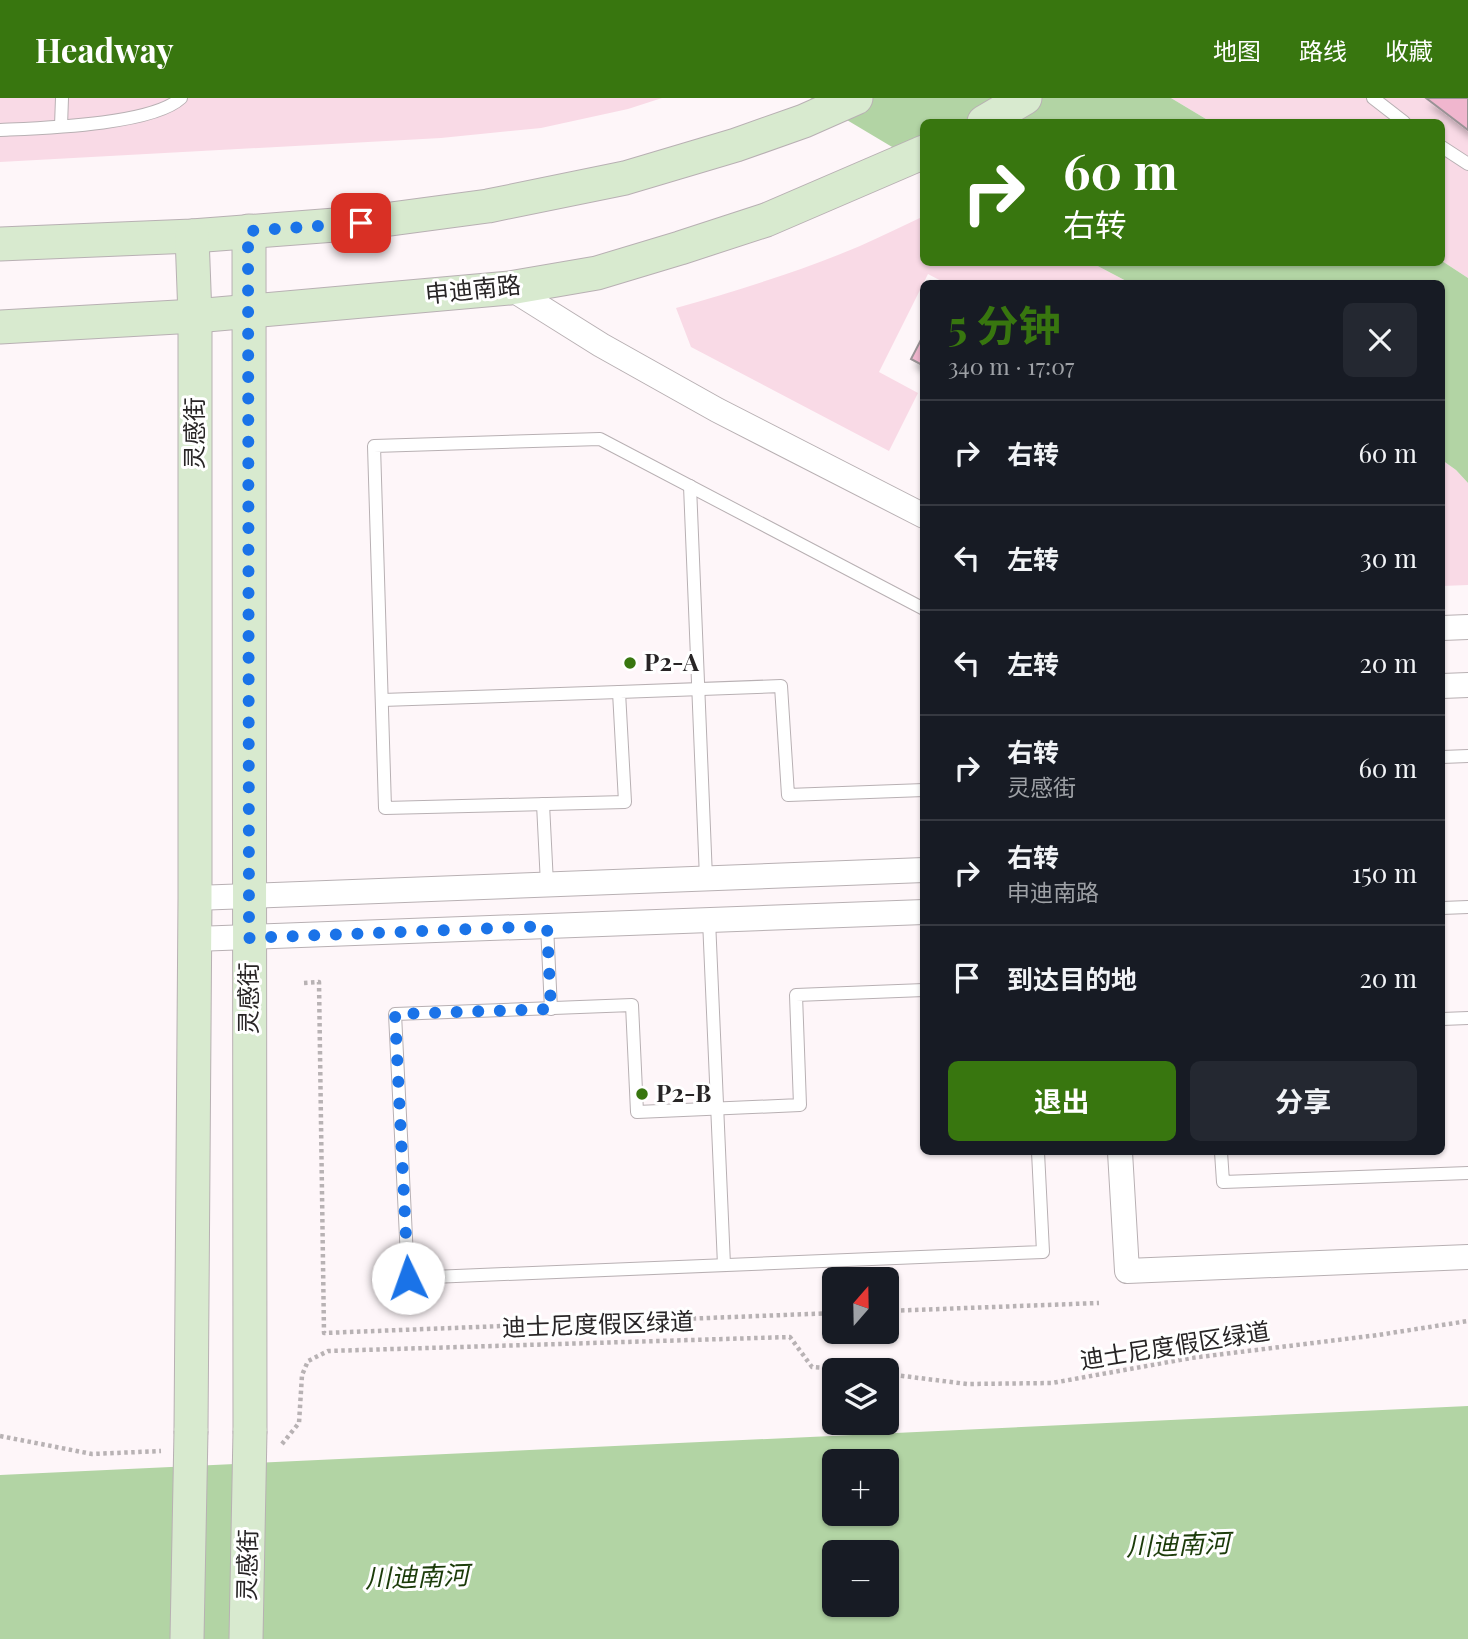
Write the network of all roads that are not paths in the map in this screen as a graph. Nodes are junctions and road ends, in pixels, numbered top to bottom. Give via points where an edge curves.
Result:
1 (62, 98) edge
2 (181, 98) edge
3 (856, 98) edge
4 (1025, 98) edge
5 (1373, 98) edge
6 (989, 119) edge
7 (1401, 119) edge
8 (61, 126) junction
9 (0, 130) edge
10 (1445, 149) edge
11 (920, 154) edge
12 (1468, 164) edge
13 (248, 231) junction
14 (192, 236) junction
15 (0, 244) edge
16 (510, 288) junction
17 (249, 312) junction
18 (195, 316) junction
19 (0, 327) edge
20 (690, 486) junction
21 (920, 514) edge
22 (920, 607) edge
23 (1468, 626) edge
24 (1445, 628) edge
25 (1468, 685) edge
26 (1445, 686) edge
27 (699, 688) junction
28 (619, 692) junction
29 (382, 700) junction
30 (1468, 756) edge
31 (1445, 757) edge
32 (920, 790) edge
33 (543, 804) junction
34 (920, 870) edge
35 (706, 878) junction
36 (547, 884) junction
37 (250, 896) junction
38 (195, 898) junction
39 (1468, 907) edge
40 (1445, 908) edge
41 (920, 912) edge
42 (709, 920) junction
43 (547, 926) junction
44 (249, 938) junction
45 (195, 939) junction
46 (920, 990) edge
47 (551, 1009) junction
48 (1468, 1018) edge
49 (1445, 1019) edge
50 (718, 1108) junction
51 (1038, 1155) edge
52 (1120, 1155) edge
53 (1221, 1155) edge
54 (1468, 1173) edge
55 (1468, 1258) edge
56 (724, 1265) junction
57 (187, 1639) edge
58 (246, 1639) edge

1 - 8 lane
2 - 8 lane via 142,116
3 - 13 street via 736,145 625,178 488,206 361,223
4 - 6 street
5 - 7 lane
8 - 9 lane
10 - 12 lane
11 - 16 street, 申迪南路 via 766,220 597,272
13 - 14 street
13 - 17 street, 灵感街
14 - 15 street
14 - 18 street, 灵感街
16 - 17 street, 申迪南路
16 - 21 street via 717,410
17 - 18 street, 申迪南路
17 - 37 street, 灵感街
18 - 19 street, 申迪南路
18 - 38 street, 灵感街
20 - 22 lane
20 - 27 lane
20 - 29 lane via 600,439 374,446
23 - 24 street
25 - 26 street
27 - 28 lane
27 - 32 lane via 781,686 788,795
27 - 35 lane
28 - 29 lane
28 - 33 lane via 625,802
29 - 33 lane via 385,808
30 - 31 lane
33 - 36 lane
34 - 35 street
35 - 36 street
36 - 37 street
37 - 38 street
37 - 44 street, 灵感街
38 - 45 street, 灵感街
39 - 40 lane
41 - 42 street
42 - 43 street
42 - 50 lane
43 - 44 street
43 - 47 lane
44 - 45 street
44 - 58 street, 灵感街, bridge
45 - 57 street, 灵感街, bridge
46 - 50 lane via 796,995 800,1105
47 - 50 lane via 632,1005 637,1112
47 - 56 lane via 395,1014 408,1278
48 - 49 lane
50 - 56 lane
51 - 56 lane via 1043,1252
52 - 55 street via 1127,1271
53 - 54 lane via 1223,1182

